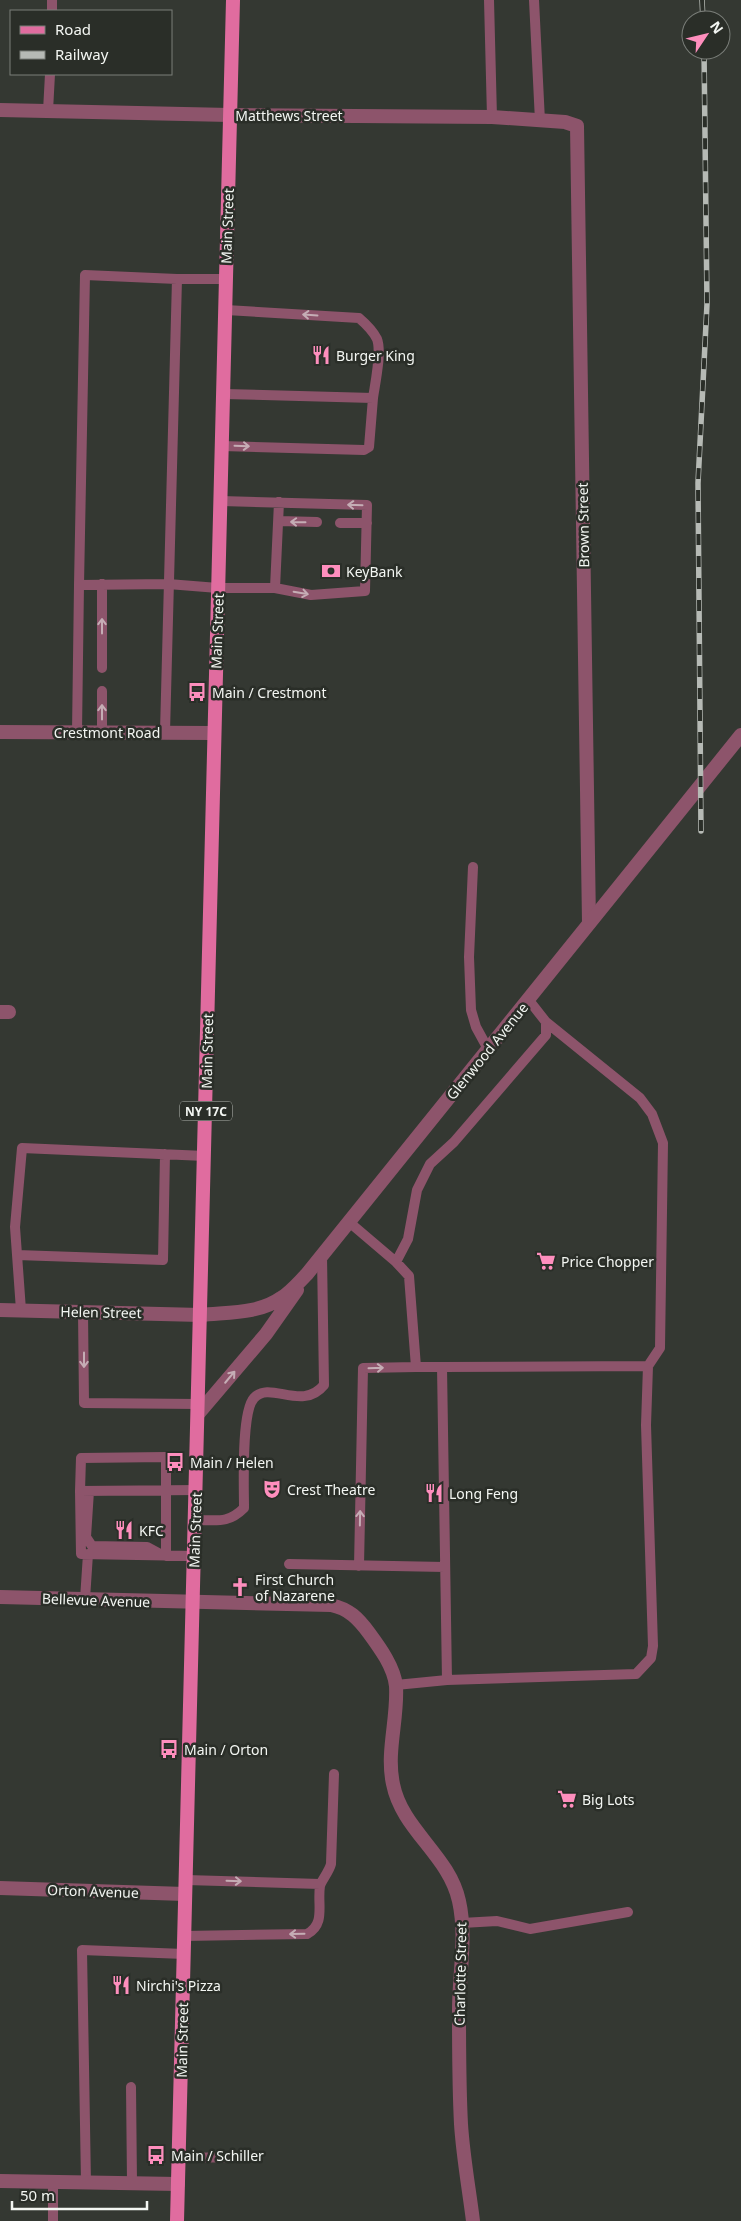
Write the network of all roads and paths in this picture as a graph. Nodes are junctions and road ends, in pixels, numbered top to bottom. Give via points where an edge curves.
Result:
1 (233, 0) edge
2 (489, 0) edge
3 (534, 0) edge
4 (50, 75) edge
5 (0, 110) edge
6 (48, 111) junction
7 (230, 115) junction
8 (492, 117) junction
9 (540, 121) junction
10 (577, 126) joint
11 (177, 279) junction
12 (226, 279) junction
13 (226, 310) junction
14 (224, 394) junction
15 (372, 398) junction
16 (222, 446) junction
17 (221, 501) junction
18 (279, 502) junction
19 (279, 521) junction
20 (317, 522) dead end
21 (340, 522) dead end
22 (367, 523) junction
23 (102, 584) junction
24 (168, 584) junction
25 (79, 585) junction
26 (218, 588) junction
27 (275, 588) junction
28 (102, 668) dead end
29 (102, 691) dead end
30 (0, 732) edge
31 (77, 732) junction
32 (165, 732) junction
33 (102, 733) junction
34 (214, 733) junction
35 (741, 735) edge
36 (472, 866) dead end
37 (589, 923) junction
38 (528, 999) junction
39 (546, 1022) junction
40 (488, 1049) junction
41 (165, 1154) junction
42 (205, 1156) junction
43 (349, 1222) junction
44 (17, 1255) junction
45 (322, 1256) junction
46 (396, 1262) junction
47 (307, 1274) junction
48 (0, 1310) edge
49 (21, 1310) junction
50 (83, 1312) junction
51 (201, 1315) junction
52 (648, 1366) junction
53 (416, 1367) junction
54 (442, 1367) junction
55 (198, 1409) junction
56 (165, 1490) junction
57 (197, 1490) junction
58 (84, 1491) junction
59 (195, 1520) junction
60 (88, 1554) junction
61 (164, 1556) junction
62 (194, 1556) junction
63 (289, 1564) dead end
64 (358, 1566) junction
65 (446, 1567) junction
66 (0, 1597) edge
67 (85, 1600) junction
68 (193, 1603) junction
69 (447, 1680) junction
70 (396, 1685) junction
71 (334, 1774) dead end
72 (320, 1884) junction
73 (185, 1887) junction
74 (0, 1888) edge
75 (628, 1912) dead end
76 (462, 1923) junction
77 (184, 1936) junction
78 (184, 1954) junction
79 (131, 2087) dead end
80 (241, 2157) dead end
81 (179, 2158) junction
82 (0, 2182) edge
83 (53, 2182) junction
84 (86, 2183) junction
85 (132, 2184) junction
86 (178, 2184) junction
87 (53, 2221) edge
88 (177, 2221) edge
89 (473, 2221) edge

1 - 7 main road, Main Street / NY 17C
2 - 8 lane
3 - 9 lane
4 - 6 lane
5 - 6 street, Matthews Street
6 - 7 street, Matthews Street
7 - 8 street, Matthews Street
7 - 12 main road, Main Street / NY 17C
8 - 9 street, Matthews Street
9 - 10 street, Matthews Street
10 - 37 street, Brown Street
11 - 12 lane
11 - 24 lane
11 - 25 lane via 85,275
12 - 13 main road, Main Street / NY 17C
13 - 14 main road, Main Street / NY 17C
15 -> 13 lane via 378,374 378,340 359,318
14 - 15 lane
14 - 16 main road, Main Street / NY 17C
16 -> 15 lane via 364,450 369,447
16 - 17 main road, Main Street / NY 17C
17 - 18 lane
17 - 26 main road, Main Street / NY 17C
18 - 19 lane
22 -> 18 lane via 367,505
20 -> 19 lane
19 - 27 lane
21 - 22 lane
27 -> 22 lane via 311,594 365,591
23 - 24 lane
23 - 25 lane
28 -> 23 lane
24 - 26 lane
24 - 32 lane
25 - 31 lane
26 - 27 lane
26 - 34 main road, Main Street / NY 17C
33 -> 29 lane
30 - 31 street, Crestmont Road
31 - 33 street, Crestmont Road
32 - 33 street, Crestmont Road
32 - 34 street, Crestmont Road
34 - 42 main road, Main Street / NY 17C
35 - 37 street, Glenwood Avenue
36 - 40 lane via 471,1010
37 - 38 street, Glenwood Avenue
38 - 39 lane
38 - 40 street, Glenwood Avenue
39 - 46 lane via 546,1036 536,1049 454,1142 430,1164 417,1190 408,1239
39 - 52 lane via 640,1098 652,1114 664,1143 660,1348
40 - 43 street, Glenwood Avenue
41 - 42 lane
41 - 44 lane via 22,1148 15,1227
41 - 44 lane via 163,1260
42 - 51 main road, Main Street / NY 17C
43 - 45 street, Glenwood Avenue
43 - 46 lane
44 - 49 lane
45 - 47 street, Glenwood Avenue
45 - 59 lane via 324,1386 309,1397 264,1392 254,1397 248,1407 244,1508 227,1520
46 - 53 lane via 409,1276
47 - 51 street, Glenwood Avenue via 281,1299 265,1307
55 -> 47 street via 266,1334
48 - 49 street, Helen Street
49 - 50 street, Helen Street
50 - 51 street, Helen Street
50 -> 55 lane via 84,1403
51 - 55 main road, Main Street / NY 17C
52 - 54 lane
52 - 69 lane via 646,1426 651,1658 636,1674
53 - 54 lane
64 -> 53 lane via 363,1368
54 - 65 lane
55 - 57 main road, Main Street / NY 17C
56 - 57 lane
56 - 58 lane
56 - 58 lane via 166,1457 81,1458
56 - 61 lane
57 - 59 main road, Main Street / NY 17C
58 - 60 lane via 81,1554
58 - 61 lane via 86,1537 92,1546 147,1547
59 - 62 main road, Main Street / NY 17C
60 - 61 lane
60 - 67 lane
61 - 62 lane
62 - 68 main road, Main Street / NY 17C
63 - 64 lane
64 - 65 lane
65 - 69 lane
66 - 67 street, Bellevue Avenue
67 - 68 street, Bellevue Avenue
68 - 70 street, Bellevue Avenue via 292,1603 344,1608 357,1618 374,1640 390,1666
68 - 73 main road, Main Street / NY 17C
69 - 70 lane
70 - 76 street, Charlotte Street via 391,1745 392,1784 401,1810 413,1829 430,1846 453,1885
71 - 72 lane via 331,1864 328,1875
73 -> 72 lane
72 -> 77 lane via 320,1918 315,1930 307,1934
73 - 74 street, Orton Avenue
73 - 77 main road, Main Street / NY 17C
75 - 76 lane via 530,1929 496,1921
76 - 89 street, Charlotte Street via 459,2008 461,2124
77 - 78 main road, Main Street / NY 17C
78 - 81 main road, Main Street / NY 17C
78 - 84 lane via 82,1950
79 - 85 lane
80 - 81 lane
81 - 86 main road, Main Street / NY 17C
82 - 83 street
83 - 84 street
83 - 87 lane
84 - 85 street
85 - 86 street
86 - 88 main road, Main Street / NY 17C

